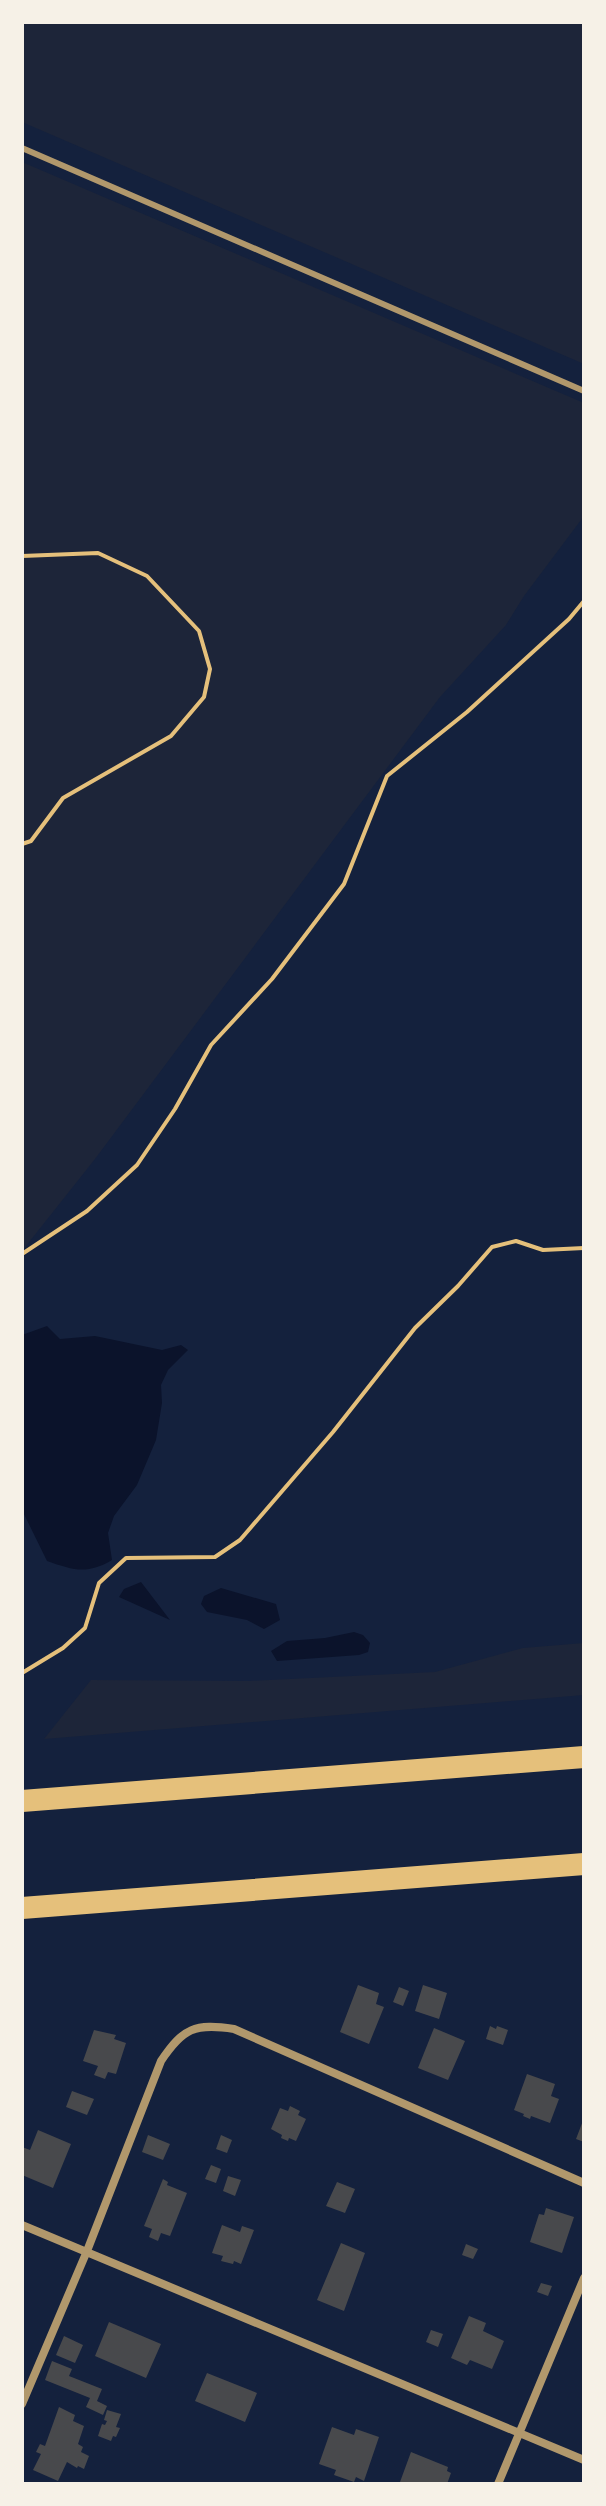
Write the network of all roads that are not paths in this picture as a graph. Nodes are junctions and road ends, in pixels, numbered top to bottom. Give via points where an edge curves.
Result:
1 (22, 148) edge
2 (584, 391) edge
3 (584, 1757) edge
4 (22, 1801) edge
5 (584, 1864) edge
6 (22, 1908) edge
7 (584, 2183) edge
8 (22, 2225) edge
9 (87, 2251) junction
10 (584, 2278) edge
11 (22, 2404) edge
12 (519, 2432) junction
13 (584, 2460) edge
14 (498, 2484) edge

1 - 2 lane
3 - 4 highway
5 - 6 highway
7 - 9 street via 234,2029 204,2026 178,2037 161,2061
8 - 9 street
9 - 11 street
9 - 12 street
10 - 12 street
12 - 13 street
12 - 14 street

